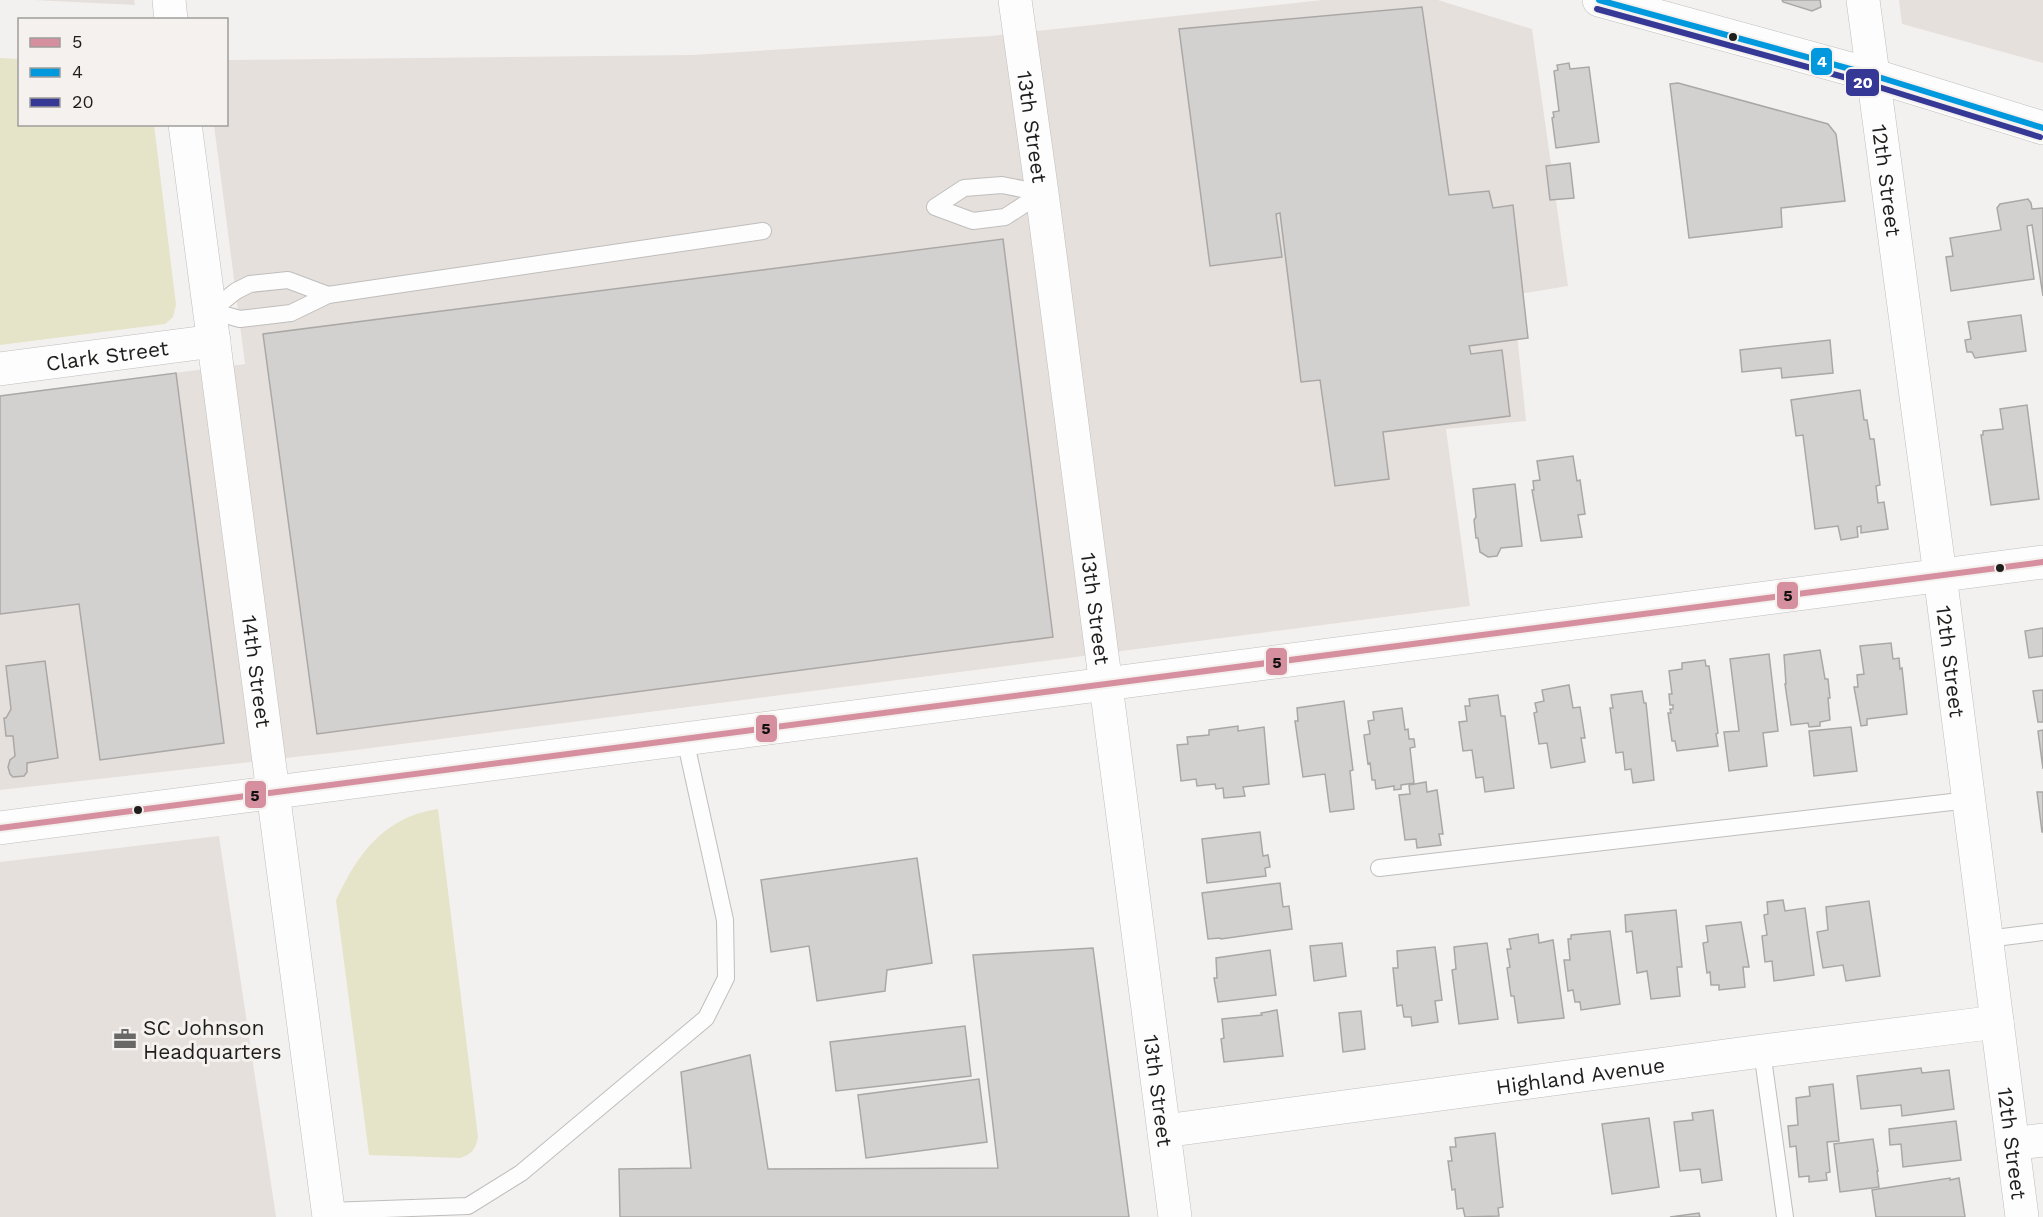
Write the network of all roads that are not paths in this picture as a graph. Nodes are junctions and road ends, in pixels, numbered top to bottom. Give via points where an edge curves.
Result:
1 (169, 0) edge
2 (1015, 0) edge
3 (1599, 0) edge
4 (1863, 0) edge
5 (171, 18) edge
6 (1872, 75) junction
7 (185, 126) edge
8 (2043, 128) edge
9 (1042, 193) junction
10 (763, 231) dead end
11 (328, 295) junction
12 (213, 326) junction
13 (0, 369) edge
14 (2043, 562) edge
15 (1940, 575) junction
16 (1106, 684) junction
17 (685, 739) junction
18 (273, 793) junction
19 (1969, 800) junction
20 (0, 828) edge
21 (1379, 868) dead end
22 (2043, 932) edge
23 (1987, 939) junction
24 (1997, 1022) junction
25 (1762, 1051) junction
26 (1164, 1131) junction
27 (2028, 1142) edge
28 (328, 1214) edge
29 (1175, 1217) edge
30 (1785, 1217) edge
31 (2022, 1217) edge

1 - 5 main road
2 - 9 main road, 13th Street
3 - 6 main road
4 - 6 main road, 12th Street
6 - 8 main road
6 - 15 main road, 12th Street
7 - 12 main road, 14th Street
9 - 9 lane via 1002,185 964,188 935,207 973,221 1005,217
9 - 16 main road, 13th Street
10 - 11 lane
11 - 12 lane via 291,313
11 - 12 lane via 288,280 250,284 236,291
12 - 13 main road, Clark Street
12 - 18 main road, 14th Street
14 - 15 main road
15 - 16 main road
15 - 19 main road, 12th Street
16 - 17 main road
16 - 26 main road, 13th Street
17 - 18 main road
17 - 28 lane via 725,920 726,978 706,1018 521,1173 468,1206
18 - 20 main road
18 - 28 main road, 14th Street
19 - 21 lane
19 - 23 main road, 12th Street
22 - 23 lane
23 - 24 main road, 12th Street
24 - 25 main road, Highland Avenue
24 - 27 main road, 12th Street
25 - 26 main road, Highland Avenue
25 - 30 lane
26 - 29 main road, 13th Street
27 - 31 main road, 12th Street

